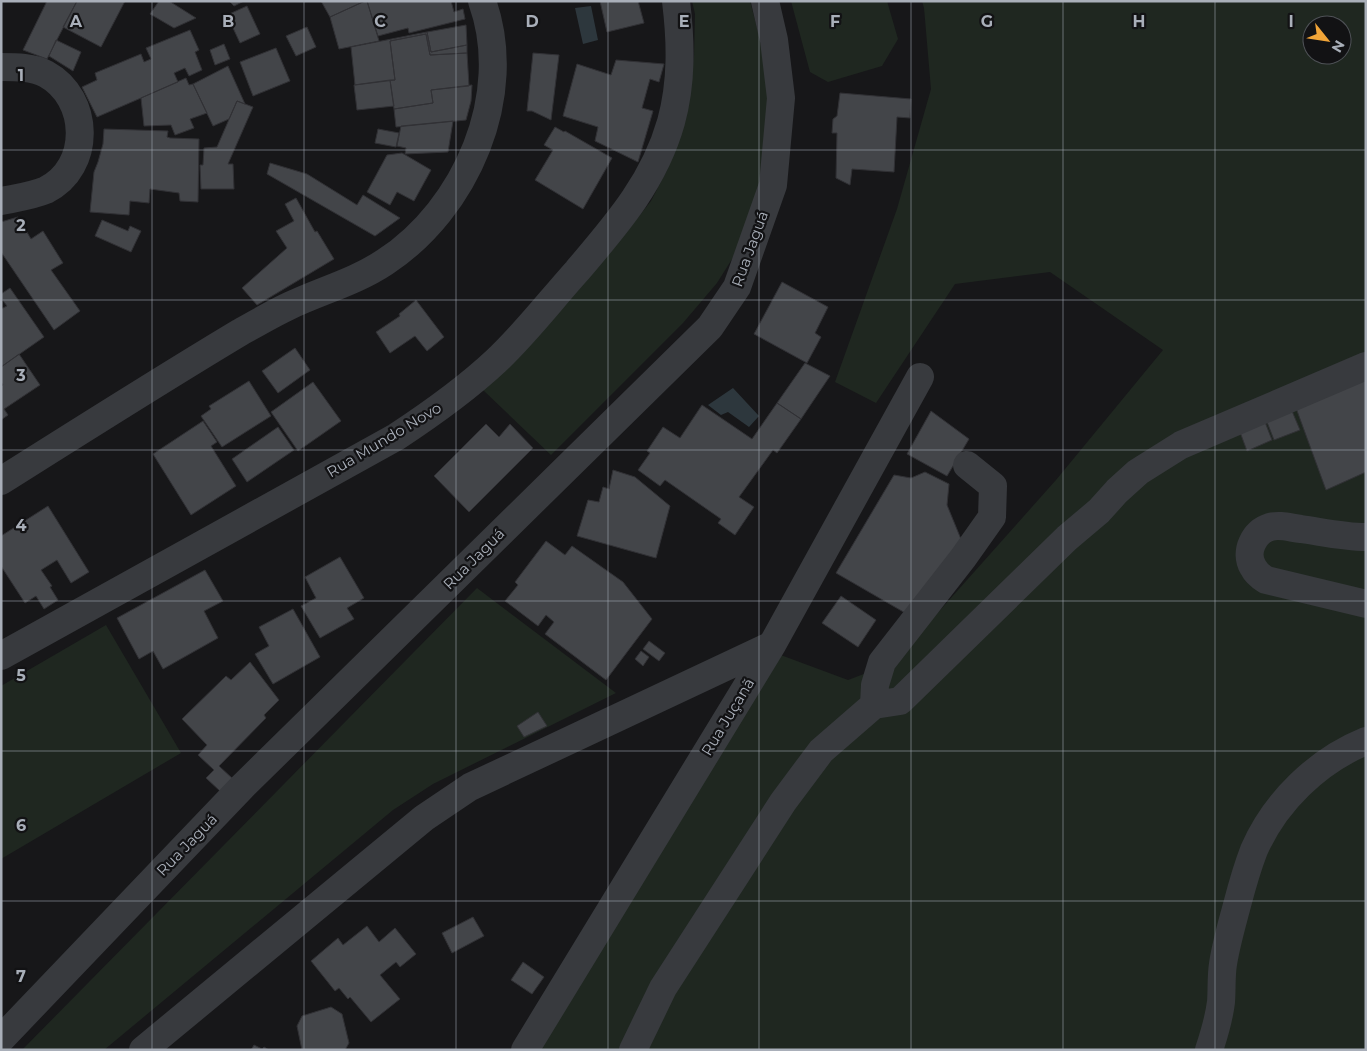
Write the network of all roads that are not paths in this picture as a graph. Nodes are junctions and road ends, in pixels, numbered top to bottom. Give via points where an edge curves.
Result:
1 (482, 1) edge
2 (676, 1) edge
3 (765, 1) edge
4 (1, 67) edge
5 (1, 201) edge
6 (1366, 366) edge
7 (920, 377) dead end
8 (968, 465) dead end
9 (1, 480) edge
10 (1366, 537) edge
11 (1366, 604) edge
12 (772, 645) junction
13 (1, 656) edge
14 (874, 705) junction
15 (1366, 741) edge
16 (1, 1040) edge
17 (143, 1050) edge
18 (525, 1050) edge
19 (633, 1050) edge
20 (1208, 1050) edge

1 - 9 street via 490,35 492,69 489,103 481,136 470,165 454,192 412,241 386,262 361,276 288,306 241,332
2 - 13 street, Rua Mundo Novo via 680,59 678,94 671,123 648,179 616,225 496,361 433,413 396,437
3 - 16 street, Rua Jaguá via 774,40 781,98 772,185 737,287 710,327 242,787
4 - 5 street via 29,68 60,84 72,98 81,132 79,149 61,179 46,190
6 - 14 street via 1181,445 1138,472 900,701
7 - 12 street, Rua Juçanã
8 - 14 street via 994,486 992,517 882,662 875,685
10 - 11 street via 1270,527 1254,539 1250,559 1258,575 1266,580
12 - 17 street via 470,787 424,818
12 - 18 street, Rua Juçanã
14 - 19 street via 821,751 783,802 663,988
15 - 20 street via 1328,761 1304,780 1283,803 1255,848 1227,940 1220,1004

